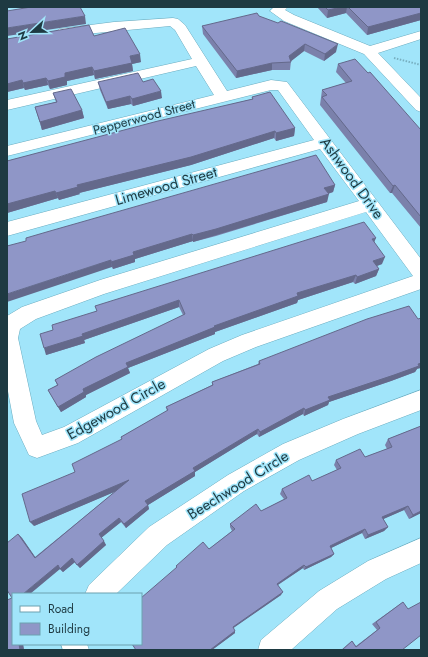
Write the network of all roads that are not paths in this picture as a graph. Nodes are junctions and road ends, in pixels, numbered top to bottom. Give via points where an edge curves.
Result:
1 (281, 7) edge
2 (49, 33) edge
3 (421, 35) edge
4 (369, 51) junction
5 (200, 61) junction
6 (282, 84) joint
7 (222, 96) junction
8 (7, 105) edge
9 (421, 107) edge
10 (325, 142) junction
11 (7, 150) edge
12 (370, 204) junction
13 (7, 229) edge
14 (421, 273) edge
15 (421, 281) edge
16 (421, 400) edge
17 (421, 550) edge
18 (99, 593) edge
19 (270, 650) edge

1 - 4 street via 277,11 289,18
2 - 5 street via 173,22 180,28
3 - 4 street
4 - 9 street
5 - 7 street
5 - 8 street
6 - 7 street, Pepperwood Street
6 - 10 street, Ashwood Drive
7 - 11 street, Pepperwood Street
10 - 12 street, Ashwood Drive
10 - 13 street, Limewood Street
12 - 14 street, Ashwood Drive
12 - 15 street, Edgewood Circle via 100,288 29,313 12,324 8,338 25,424 37,447 70,436 216,355
16 - 18 street, Beechwood Circle via 291,452 236,483 158,536
17 - 19 street via 377,570 328,600

